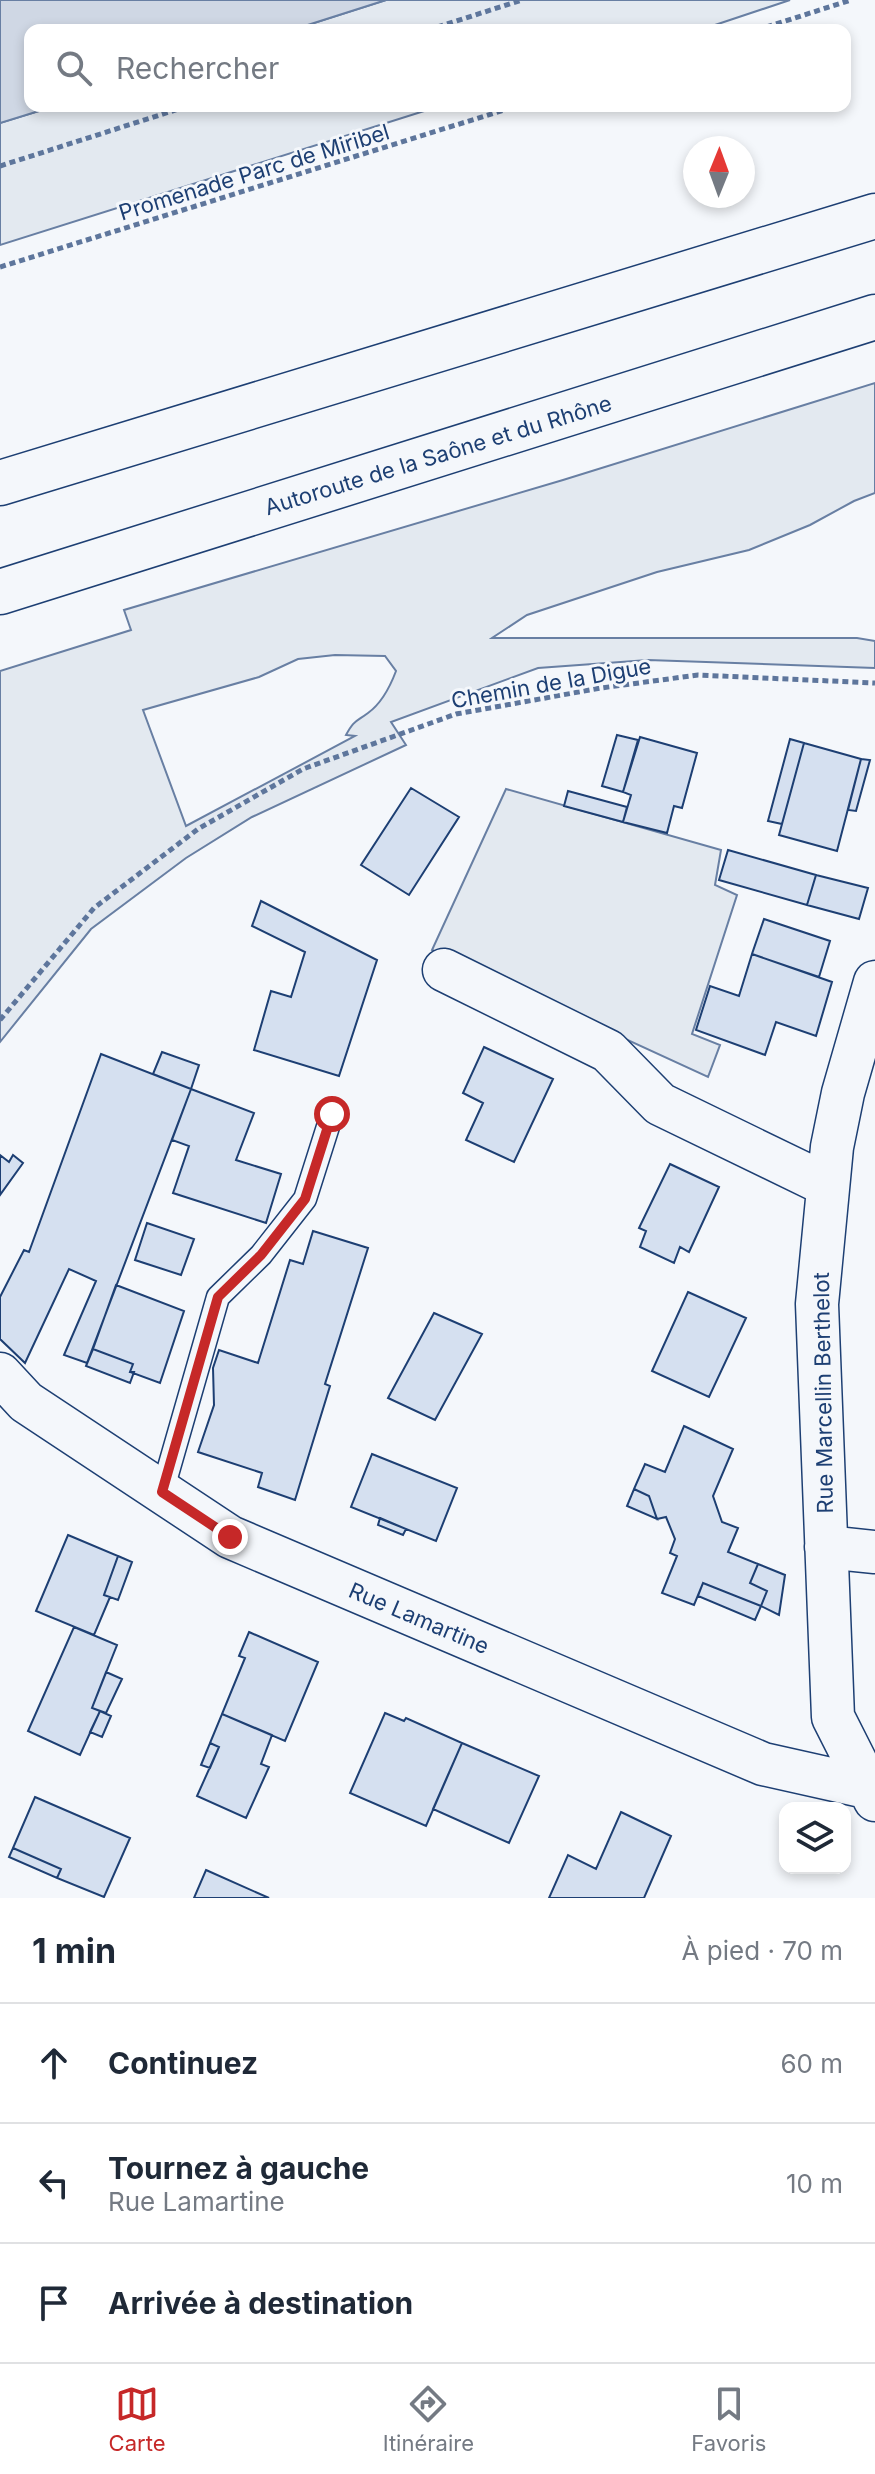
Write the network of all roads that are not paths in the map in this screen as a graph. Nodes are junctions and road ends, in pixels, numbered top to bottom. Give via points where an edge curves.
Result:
1 (875, 216) edge
2 (875, 317) edge
3 (0, 483) edge
4 (0, 592) edge
5 (444, 970) dead end
6 (875, 982) edge
7 (859, 1095) edge
8 (332, 1114) dead end
9 (827, 1185) junction
10 (0, 1374) edge
11 (162, 1492) junction
12 (826, 1547) junction
13 (875, 1552) edge
14 (873, 1792) edge

1 - 3 highway
2 - 4 highway, Autoroute de la Saône et du Rhône
5 - 9 street via 608,1051 660,1104
6 - 7 street, Rue Marcellin Berthelot
7 - 9 street, Rue Marcellin Berthelot via 832,1147
8 - 11 lane via 305,1199 261,1255 218,1297
9 - 12 street, Rue Marcellin Berthelot via 817,1304
10 - 11 street, Rue Lamartine via 26,1402
11 - 14 street, Rue Lamartine via 230,1537 763,1764
12 - 13 street
12 - 14 street, Rue Marcellin Berthelot via 833,1717

